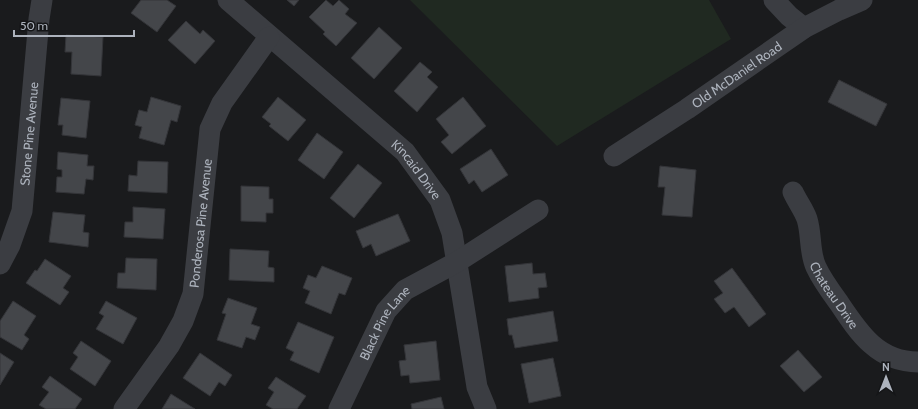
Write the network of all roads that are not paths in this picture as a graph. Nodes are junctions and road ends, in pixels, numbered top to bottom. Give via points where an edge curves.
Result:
1 (42, 0) edge
2 (228, 0) edge
3 (774, 0) edge
4 (862, 0) edge
5 (804, 28) junction
6 (269, 37) junction
7 (614, 156) dead end
8 (793, 192) dead end
9 (538, 210) dead end
10 (456, 262) junction
11 (0, 264) edge
12 (918, 362) edge
13 (124, 409) edge
14 (339, 409) edge
15 (486, 409) edge

1 - 11 street, Stone Pine Avenue via 22,211
2 - 6 street, Kincaid Drive
3 - 5 street
4 - 5 street, Old McDaniel Road
5 - 7 street, Old McDaniel Road via 688,109
6 - 10 street, Kincaid Drive via 405,152 440,200 452,233
6 - 13 street, Ponderosa Pine Avenue via 222,103 210,129 193,294 183,321 169,346
8 - 12 street, Chateau Drive via 807,219 816,266 852,322 879,351 893,358
9 - 10 street
10 - 14 street, Black Pine Lane via 405,290 386,311
10 - 15 street, Kincaid Drive via 477,387

